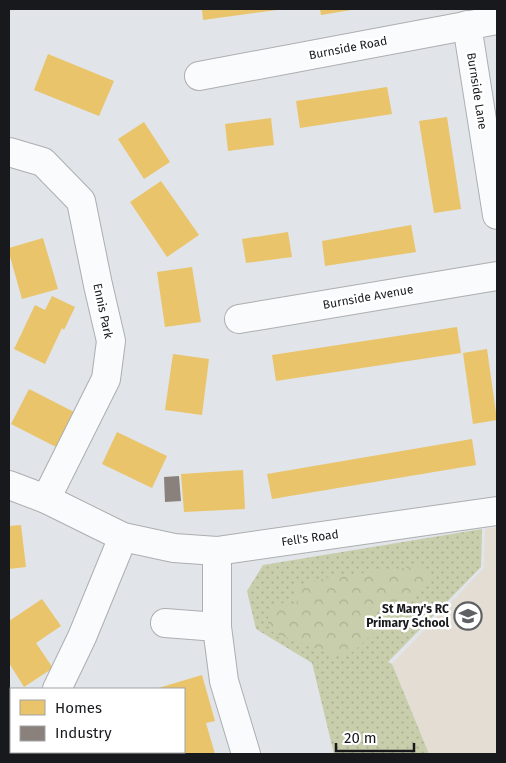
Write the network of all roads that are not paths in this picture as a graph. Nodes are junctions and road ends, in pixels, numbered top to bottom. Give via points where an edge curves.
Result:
1 (497, 20) edge
2 (467, 25) junction
3 (199, 76) dead end
4 (9, 152) edge
5 (497, 216) edge
6 (497, 276) edge
7 (239, 319) dead end
8 (9, 485) edge
9 (46, 499) junction
10 (497, 511) edge
11 (123, 536) junction
12 (217, 551) junction
13 (165, 623) dead end
14 (217, 627) junction
15 (57, 688) edge
16 (246, 754) edge

1 - 2 street, Burnside Road
2 - 3 street, Burnside Road
2 - 5 street, Burnside Lane
4 - 9 street, Ennis Park via 43,162 81,201 111,341 106,379
6 - 7 street, Burnside Avenue
8 - 9 street
9 - 11 street
10 - 12 street, Fell's Road
11 - 12 street, Fell's Road via 174,548
11 - 15 street
12 - 14 street
13 - 14 street
14 - 16 street via 224,681

